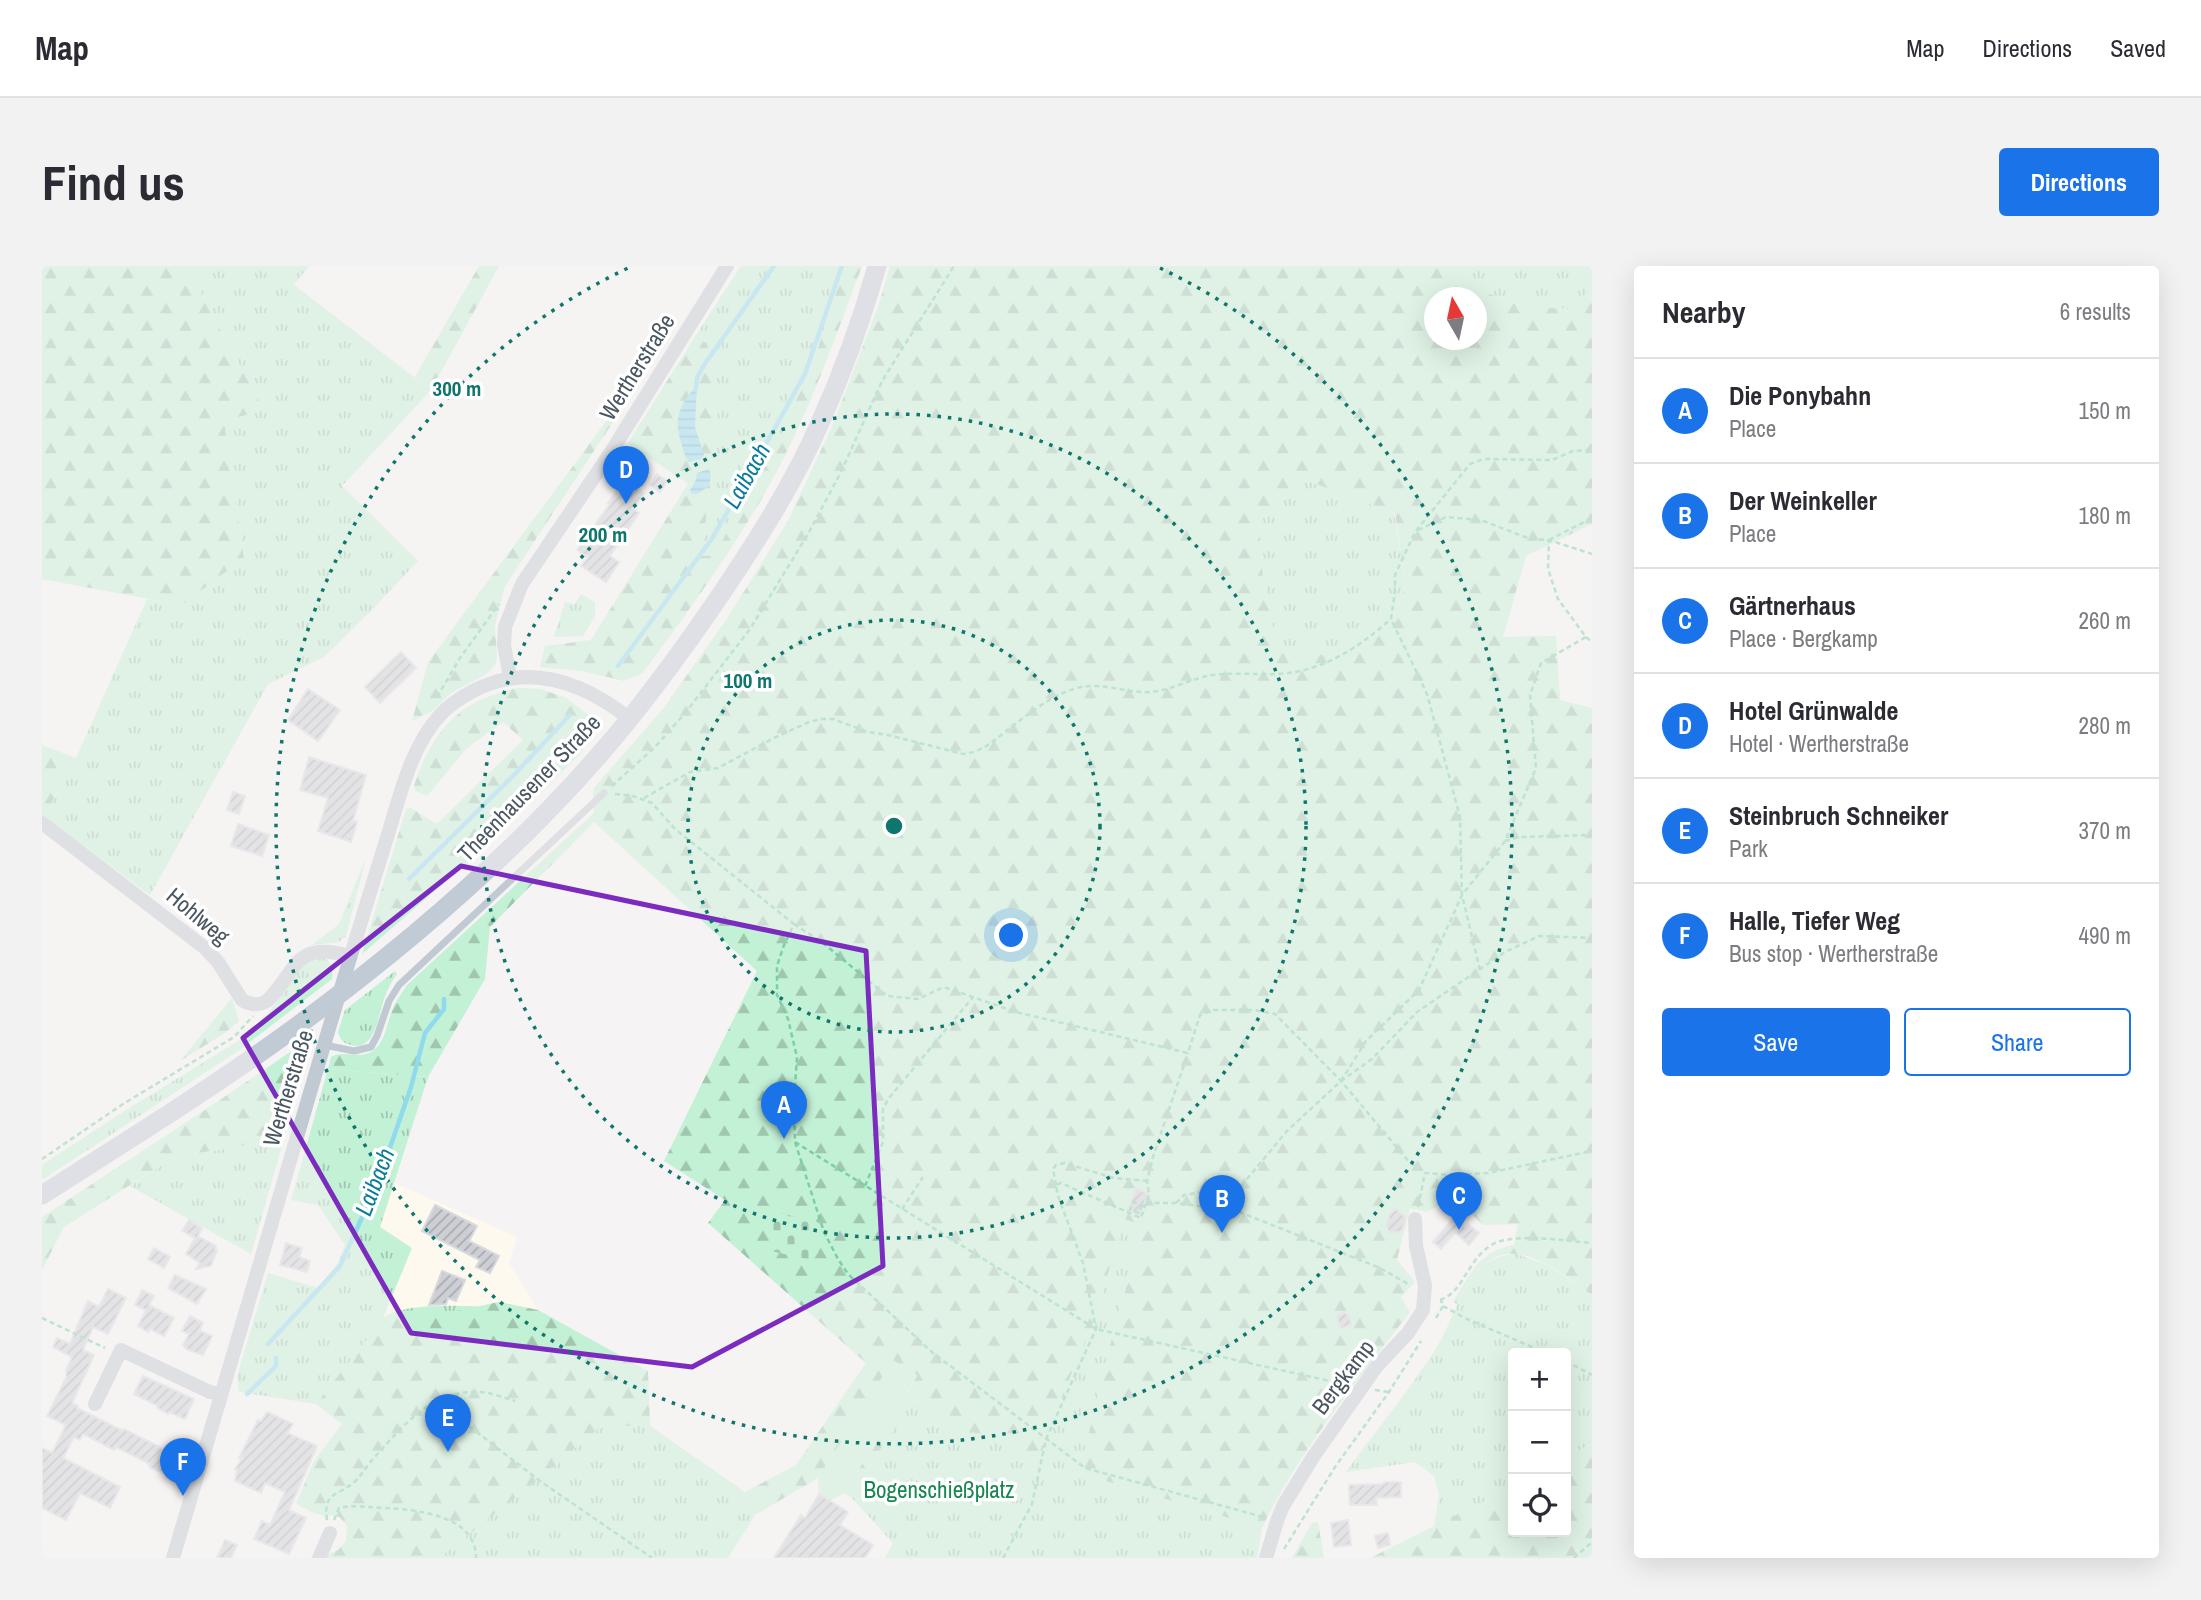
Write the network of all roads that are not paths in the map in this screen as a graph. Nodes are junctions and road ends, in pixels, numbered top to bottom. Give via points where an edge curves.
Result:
1 (727, 266) edge
2 (877, 266) edge
3 (510, 677) junction
4 (630, 719) junction
5 (604, 793) road end
6 (42, 823) edge
7 (350, 956) junction
8 (325, 1045) junction
9 (42, 1195) edge
10 (1415, 1219) road end
11 (220, 1394) junction
12 (95, 1404) dead end
13 (330, 1533) road end
14 (173, 1558) edge
15 (318, 1558) edge
16 (1266, 1558) edge

1 - 3 street, Wertherstraße via 522,584 505,627
2 - 4 main road, Theenhausener Straße via 820,424 783,495 682,652
3 - 4 street, Wertherstraße via 574,685
3 - 7 street, Wertherstraße via 462,697 442,713 423,740 407,773
4 - 9 main road, Theenhausener Straße via 540,819 391,953 200,1094
5 - 8 lane via 399,985 370,1048 354,1051
6 - 7 street, Hohlweg via 205,948 242,1000 255,1005 267,1001 291,968 309,954 328,951
7 - 8 street, Wertherstraße
8 - 11 street, Wertherstraße
10 - 16 street, Bergkamp via 1425,1292 1423,1310 1312,1457 1283,1506
11 - 12 street via 121,1350
11 - 14 street, Wertherstraße
13 - 15 street

